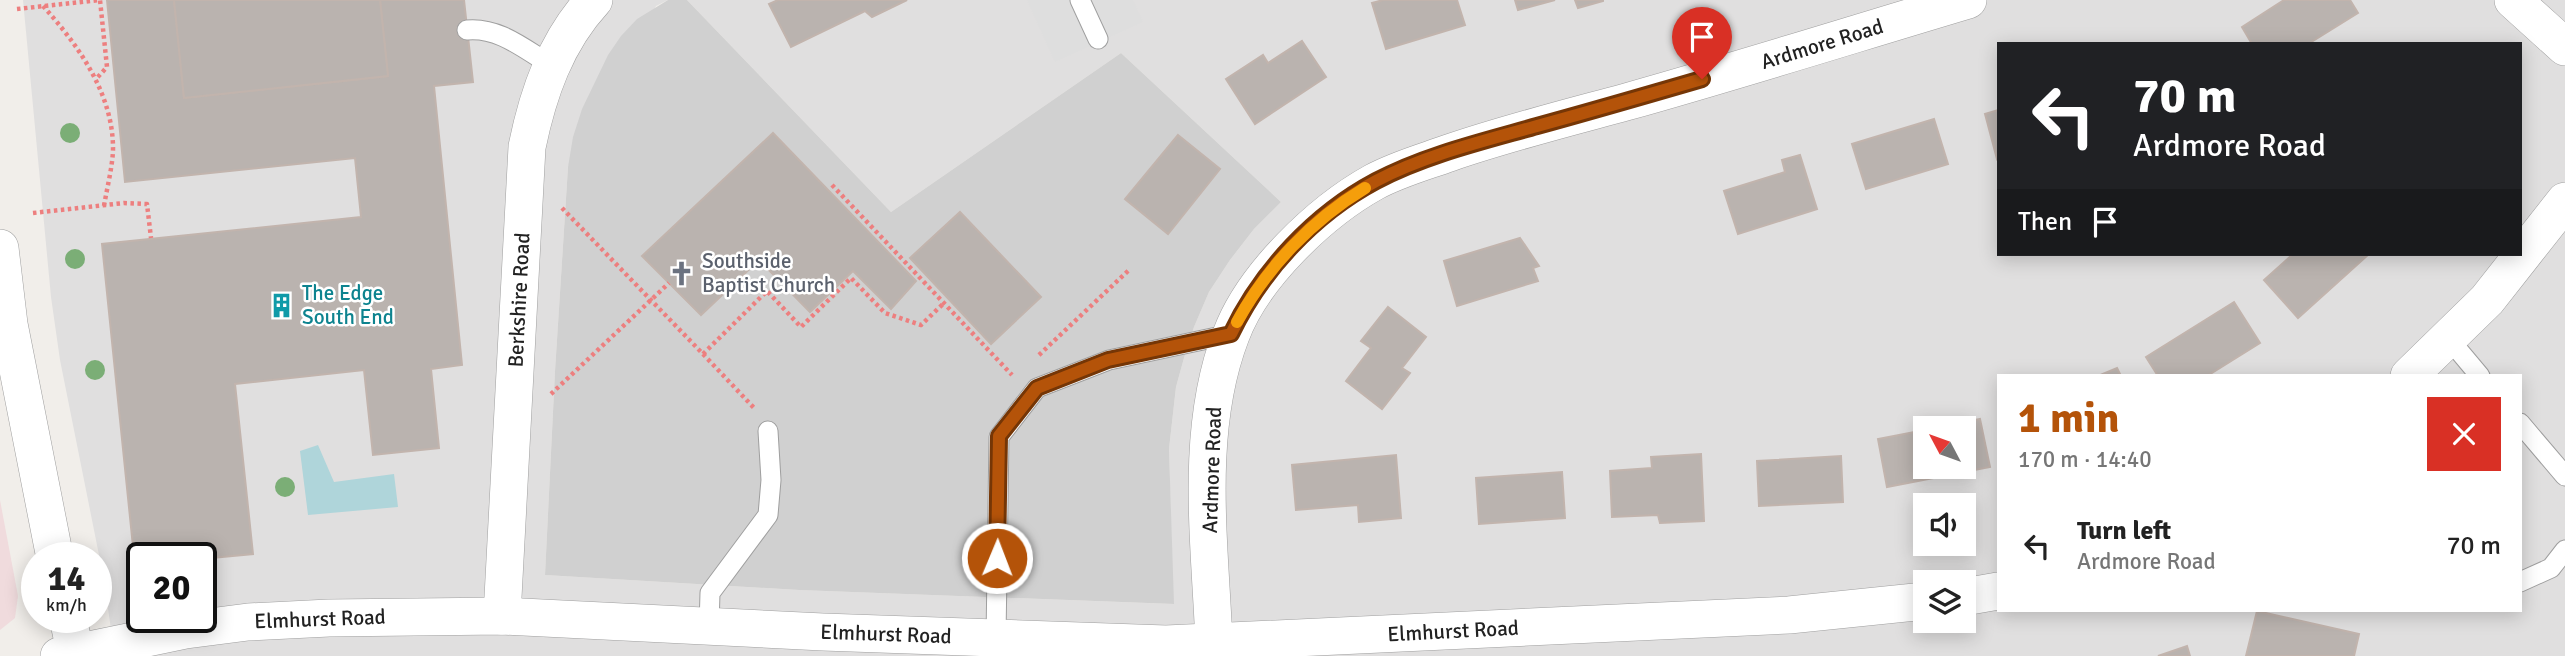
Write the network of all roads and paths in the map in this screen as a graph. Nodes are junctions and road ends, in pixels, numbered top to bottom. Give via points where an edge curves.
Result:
1 (594, 0) edge
2 (1080, 0) edge
3 (1968, 0) edge
4 (2513, 0) edge
5 (43, 6) junction
6 (17, 9) dead end
7 (467, 30) dead end
8 (1098, 39) dead end
9 (2565, 47) edge
10 (551, 65) junction
11 (97, 78) junction
12 (832, 185) dead end
13 (2565, 201) edge
14 (104, 206) junction
15 (562, 208) dead end
16 (33, 213) dead end
17 (151, 239) dead end
18 (0, 248) edge
19 (2522, 256) edge
20 (2522, 256) edge
21 (1130, 269) dead end
22 (669, 283) dead end
23 (651, 300) junction
24 (943, 304) dead end
25 (1231, 334) junction
26 (2449, 339) junction
27 (703, 354) junction
28 (1034, 359) dead end
29 (2411, 374) edge
30 (2478, 374) edge
31 (1015, 378) dead end
32 (737, 391) dead end
33 (551, 395) dead end
34 (2522, 425) edge
35 (768, 431) dead end
36 (2565, 476) edge
37 (52, 542) edge
38 (2565, 550) edge
39 (2522, 581) edge
40 (1997, 591) edge
41 (1976, 595) edge
42 (1913, 602) edge
43 (502, 616) junction
44 (709, 626) junction
45 (996, 638) junction
46 (1214, 643) junction
47 (69, 645) edge

1 - 10 street, Berkshire Road
2 - 8 lane
3 - 25 street, Ardmore Road via 1493,138 1402,169 1350,197 1282,256
4 - 9 street
5 - 6 path
5 - 11 path
5 - 11 path via 100,0 107,67
7 - 10 lane via 500,34
10 - 43 street, Berkshire Road via 535,107 527,147
11 - 14 path via 113,151
12 - 31 path
13 - 20 street
14 - 16 path
14 - 17 path via 147,204
15 - 23 path
18 - 37 street via 9,324
19 - 26 street
21 - 28 path
22 - 23 path
23 - 27 path
23 - 33 path
24 - 27 path via 921,325 885,313 850,278 801,327 766,291
25 - 45 lane via 1108,360 1037,388 999,436
25 - 46 street, Ardmore Road via 1209,422
26 - 29 street
26 - 30 lane
27 - 32 path
34 - 36 lane
35 - 44 lane via 768,515 710,593
38 - 39 lane via 2551,568
40 - 41 street
42 - 46 street, Elmhurst Road via 1789,615
43 - 44 street, Elmhurst Road
43 - 47 street, Elmhurst Road via 247,622
44 - 45 street, Elmhurst Road
45 - 46 street, Elmhurst Road

